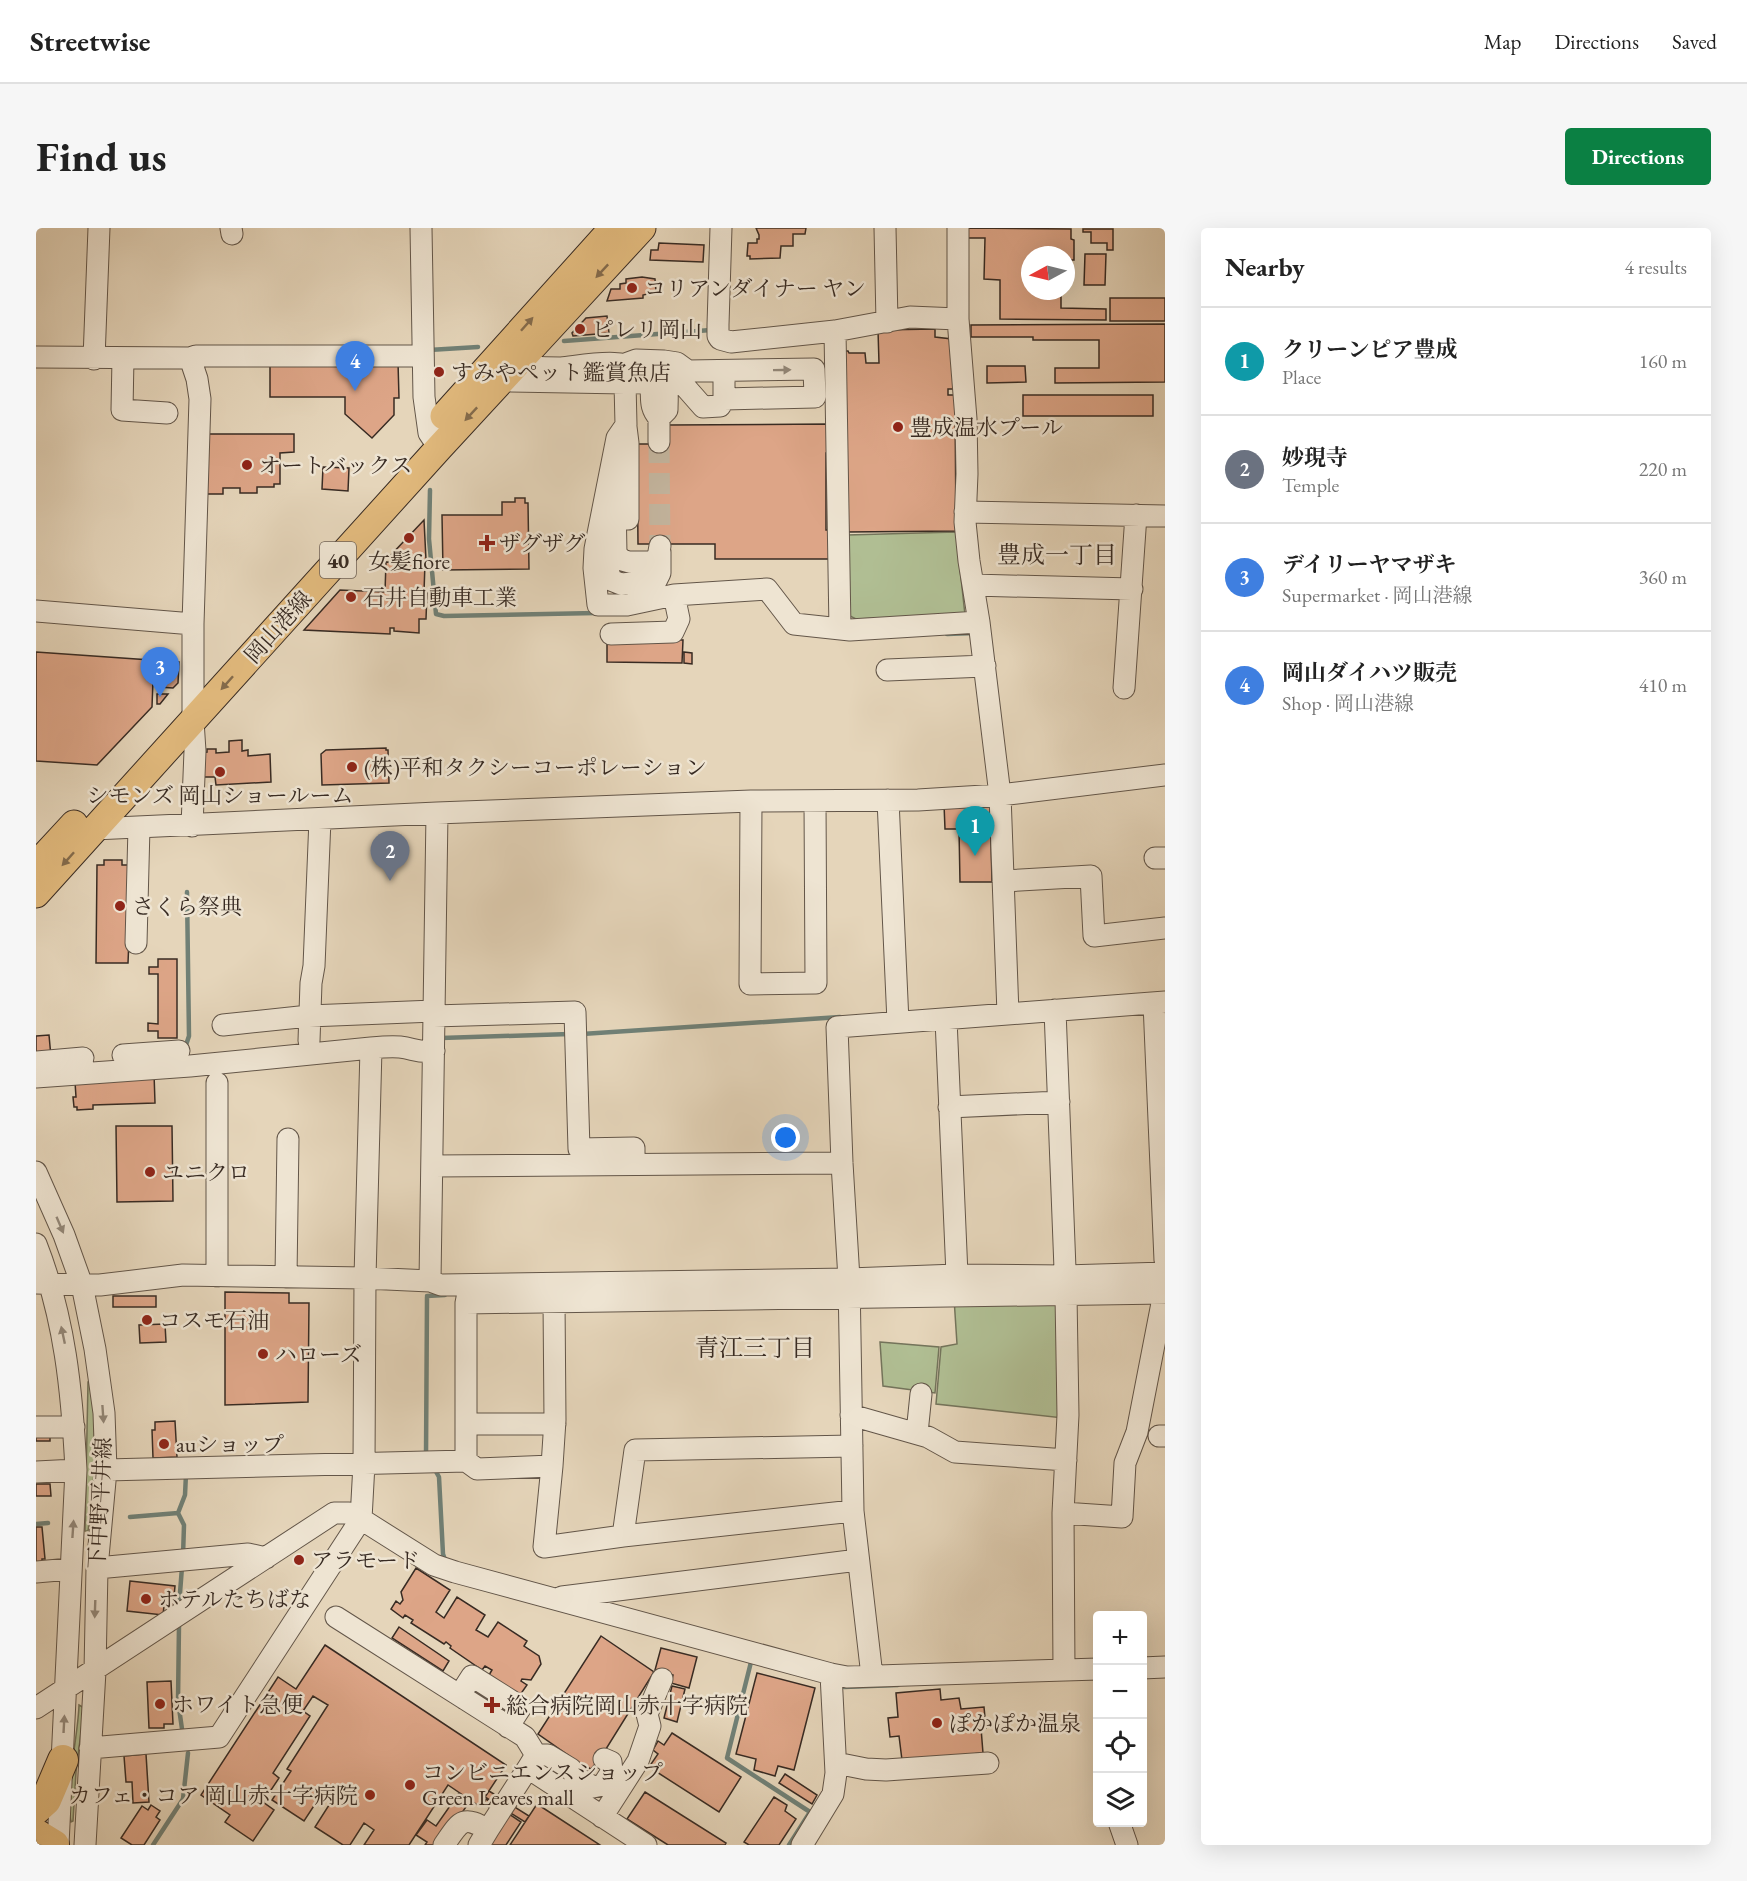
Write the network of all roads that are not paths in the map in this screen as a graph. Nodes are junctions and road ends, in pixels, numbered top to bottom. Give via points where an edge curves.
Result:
1 (99, 228) edge
2 (421, 228) edge
3 (613, 228) edge
4 (642, 228) edge
5 (721, 228) edge
6 (885, 228) edge
7 (958, 228) edge
8 (958, 319) junction
9 (887, 322) junction
10 (836, 331) junction
11 (722, 333) junction
12 (543, 334) junction
13 (94, 351) junction
14 (423, 356) junction
15 (36, 357) edge
16 (123, 358) junction
17 (190, 358) junction
18 (579, 364) junction
19 (504, 368) junction
20 (836, 368) junction
21 (814, 369) junction
22 (727, 370) junction
23 (640, 376) junction
24 (724, 399) junction
25 (167, 413) dead end
26 (621, 431) junction
27 (434, 441) junction
28 (659, 442) tunnel mouth
29 (965, 512) junction
30 (1165, 516) edge
31 (1136, 519) junction
32 (978, 585) junction
33 (1132, 589) junction
34 (675, 601) junction
35 (36, 611) edge
36 (193, 624) junction
37 (840, 629) junction
38 (980, 629) junction
39 (611, 634) dead end
40 (985, 666) junction
41 (887, 670) dead end
42 (1124, 688) dead end
43 (193, 693) junction
44 (194, 721) junction
45 (1165, 775) edge
46 (1000, 790) junction
47 (888, 800) junction
48 (751, 801) junction
49 (815, 801) junction
50 (437, 813) junction
51 (320, 819) junction
52 (192, 826) junction
53 (139, 828) junction
54 (94, 829) junction
55 (49, 840) edge
56 (36, 865) edge
57 (1003, 881) junction
58 (36, 894) edge
59 (1165, 928) edge
60 (136, 943) dead end
61 (1159, 1002) edge
62 (1055, 1010) junction
63 (434, 1014) junction
64 (1008, 1014) junction
65 (309, 1016) junction
66 (946, 1019) junction
67 (898, 1022) junction
68 (223, 1025) dead end
69 (309, 1041) dead end
70 (371, 1048) junction
71 (179, 1051) dead end
72 (434, 1051) junction
73 (36, 1062) edge
74 (36, 1077) edge
75 (218, 1083) dead end
76 (1059, 1102) junction
77 (949, 1107) junction
78 (288, 1139) dead end
79 (842, 1163) junction
80 (634, 1164) junction
81 (432, 1166) junction
82 (36, 1172) edge
83 (36, 1244) edge
84 (1165, 1260) edge
85 (957, 1275) junction
86 (218, 1276) junction
87 (286, 1277) junction
88 (365, 1278) junction
89 (430, 1281) junction
90 (43, 1284) edge
91 (82, 1285) junction
92 (1066, 1285) junction
93 (1165, 1286) edge
94 (849, 1287) junction
95 (468, 1294) junction
96 (554, 1301) junction
97 (1161, 1330) edge
98 (921, 1394) dead end
99 (851, 1415) junction
100 (467, 1424) junction
101 (555, 1424) junction
102 (36, 1427) edge
103 (74, 1427) junction
104 (916, 1433) junction
105 (852, 1446) junction
106 (1066, 1460) junction
107 (466, 1461) junction
108 (364, 1464) junction
109 (552, 1466) junction
110 (76, 1470) junction
111 (106, 1470) junction
112 (36, 1472) edge
113 (853, 1511) junction
114 (1063, 1513) junction
115 (361, 1519) junction
116 (623, 1536) junction
117 (266, 1558) junction
118 (858, 1560) junction
119 (97, 1568) junction
120 (70, 1569) junction
121 (36, 1572) edge
122 (552, 1599) junction
123 (336, 1617) dead end
124 (1165, 1667) edge
125 (1147, 1668) edge
126 (1093, 1669) edge
127 (1064, 1670) junction
128 (95, 1671) junction
129 (831, 1674) junction
130 (872, 1676) junction
131 (662, 1679) dead end
132 (66, 1689) junction
133 (36, 1708) edge
134 (90, 1748) junction
135 (604, 1759) dead end
136 (63, 1760) junction
137 (532, 1762) junction
138 (988, 1762) dead end
139 (836, 1763) junction
140 (36, 1809) edge
141 (602, 1817) junction
142 (1121, 1827) edge
143 (36, 1834) edge
144 (483, 1838) edge
145 (54, 1845) edge
146 (58, 1845) edge
147 (85, 1845) edge
148 (444, 1845) edge
149 (646, 1845) edge
150 (802, 1845) edge
151 (1127, 1845) edge

1 - 13 street
2 - 14 street
19 -> 3 main road, 岡山港線 / 40
4 -> 12 main road, 岡山港線 / 40
5 - 11 street
6 - 9 street
7 - 8 street
8 - 9 street via 910,317
8 - 29 street via 966,419
9 - 10 street
10 - 11 street
10 - 20 street
11 - 22 street
12 - 18 street via 547,348 556,357
12 - 19 main road, 岡山港線 / 40
13 - 15 street
13 - 16 street
14 - 17 street
14 - 27 street
16 - 17 street
16 - 25 street via 122,410
17 - 36 street via 200,399
18 - 19 street via 562,368
18 - 23 street
19 - 23 street via 511,381
19 - 27 main road, 岡山港線 / 40
20 - 21 street
20 - 37 street
22 -> 21 street
21 - 24 street via 815,397
22 - 23 street via 688,371 677,363 636,360
22 - 24 street
23 - 24 street via 681,382 703,407 720,406
23 - 26 street
23 - 28 street via 651,410 659,418
26 - 26 street via 613,557 651,562 656,553 628,547 628,443
26 - 34 street via 595,549 598,605
27 - 43 main road, 岡山港線 / 40
27 -> 44 main road, 岡山港線 / 40
29 - 31 street
29 - 32 street via 969,561
30 - 31 street
31 - 33 street
32 - 33 street
32 - 38 street
33 - 42 street
34 - 37 street via 767,589 794,624
34 - 39 street via 679,619 673,632
35 - 36 street
36 - 43 street
37 - 38 street
38 - 40 street
40 - 41 street
40 - 46 street
43 - 44 street
43 - 55 main road, 岡山港線 / 40
44 - 52 street
44 - 54 main road, 岡山港線 / 40
45 - 46 street
46 - 47 street
46 - 57 street
47 - 49 street
47 - 67 street
48 - 49 street
48 - 49 street via 750,984 816,983
48 - 50 street
50 - 51 street
50 - 63 street
51 - 52 street
51 - 65 street
52 - 53 street
53 - 54 street
53 - 60 street
54 -> 58 main road, 岡山港線 / 40
55 - 56 main road, 岡山港線 / 40
57 - 59 street via 1091,876 1094,936
57 - 64 street
61 - 62 street
61 - 84 street
62 - 64 street
62 - 76 street
63 - 65 street
63 - 72 street
63 - 80 street via 575,1012 579,1149 634,1148
64 - 66 street
65 - 68 street
65 - 69 street
66 - 67 street
66 - 77 street
67 - 79 street via 837,1027
70 - 72 street
70 - 74 street
70 - 88 street
71 - 73 street
72 - 81 street
75 - 86 street
76 - 77 street
76 - 92 street
77 - 85 street
78 - 87 street
79 - 80 street
79 - 94 street
80 - 81 street
81 - 89 street
82 -> 91 street, 下中野平井線
83 - 90 street, 下中野平井線
85 - 92 street
85 - 94 street
86 - 87 street
86 - 91 street via 183,1275
87 - 88 street
88 - 89 street
88 - 108 street
89 - 95 street
90 - 91 street
103 -> 90 street, 下中野平井線 via 66,1352
91 -> 111 street, 下中野平井線 via 101,1392
92 - 93 street
92 - 94 street
92 - 106 street
93 - 97 street
94 - 95 street
94 - 96 street
94 - 99 street
95 - 96 street
95 - 100 street
96 - 101 street
97 - 114 street via 1137,1432 1125,1463 1122,1517
98 - 104 street
99 - 104 street
99 - 105 street
100 - 101 street
100 - 107 street
101 - 109 street
102 - 103 street
103 - 110 street, 下中野平井線
104 - 106 street via 955,1452
105 - 113 street
105 - 116 street via 634,1450
106 - 114 street
107 - 108 street
107 - 109 street via 477,1469
108 - 111 street
108 - 115 street
109 - 116 street via 544,1547
110 - 112 street
120 -> 110 street, 下中野平井線
111 - 119 street, 下中野平井線
113 - 116 street
113 - 118 street
114 - 127 street
115 - 117 street via 334,1513
115 - 122 street via 434,1565
115 - 134 street via 219,1737
117 - 119 street via 248,1554
117 - 128 street
118 - 122 street
118 - 130 street
119 -> 128 street, 下中野平井線
120 - 121 street
120 - 132 street, 下中野平井線
122 - 129 street
123 - 137 street via 525,1737
124 - 125 street
126 - 127 street
127 - 130 street
128 - 132 street
128 - 134 street, 下中野平井線
129 - 130 street
129 - 139 street
131 - 141 street via 647,1714 650,1726 638,1761
132 - 133 street
136 -> 132 street, 下中野平井線
134 - 147 street, 下中野平井線
135 - 137 street via 611,1762 612,1771 603,1785 593,1787 548,1755
136 - 140 highway via 45,1800
136 - 146 street, 下中野平井線
137 - 141 street
137 - 144 street
138 - 139 street via 886,1770
139 - 150 street via 832,1794
141 - 149 street
142 - 151 street
143 - 145 highway
144 - 148 street via 474,1821 461,1823

